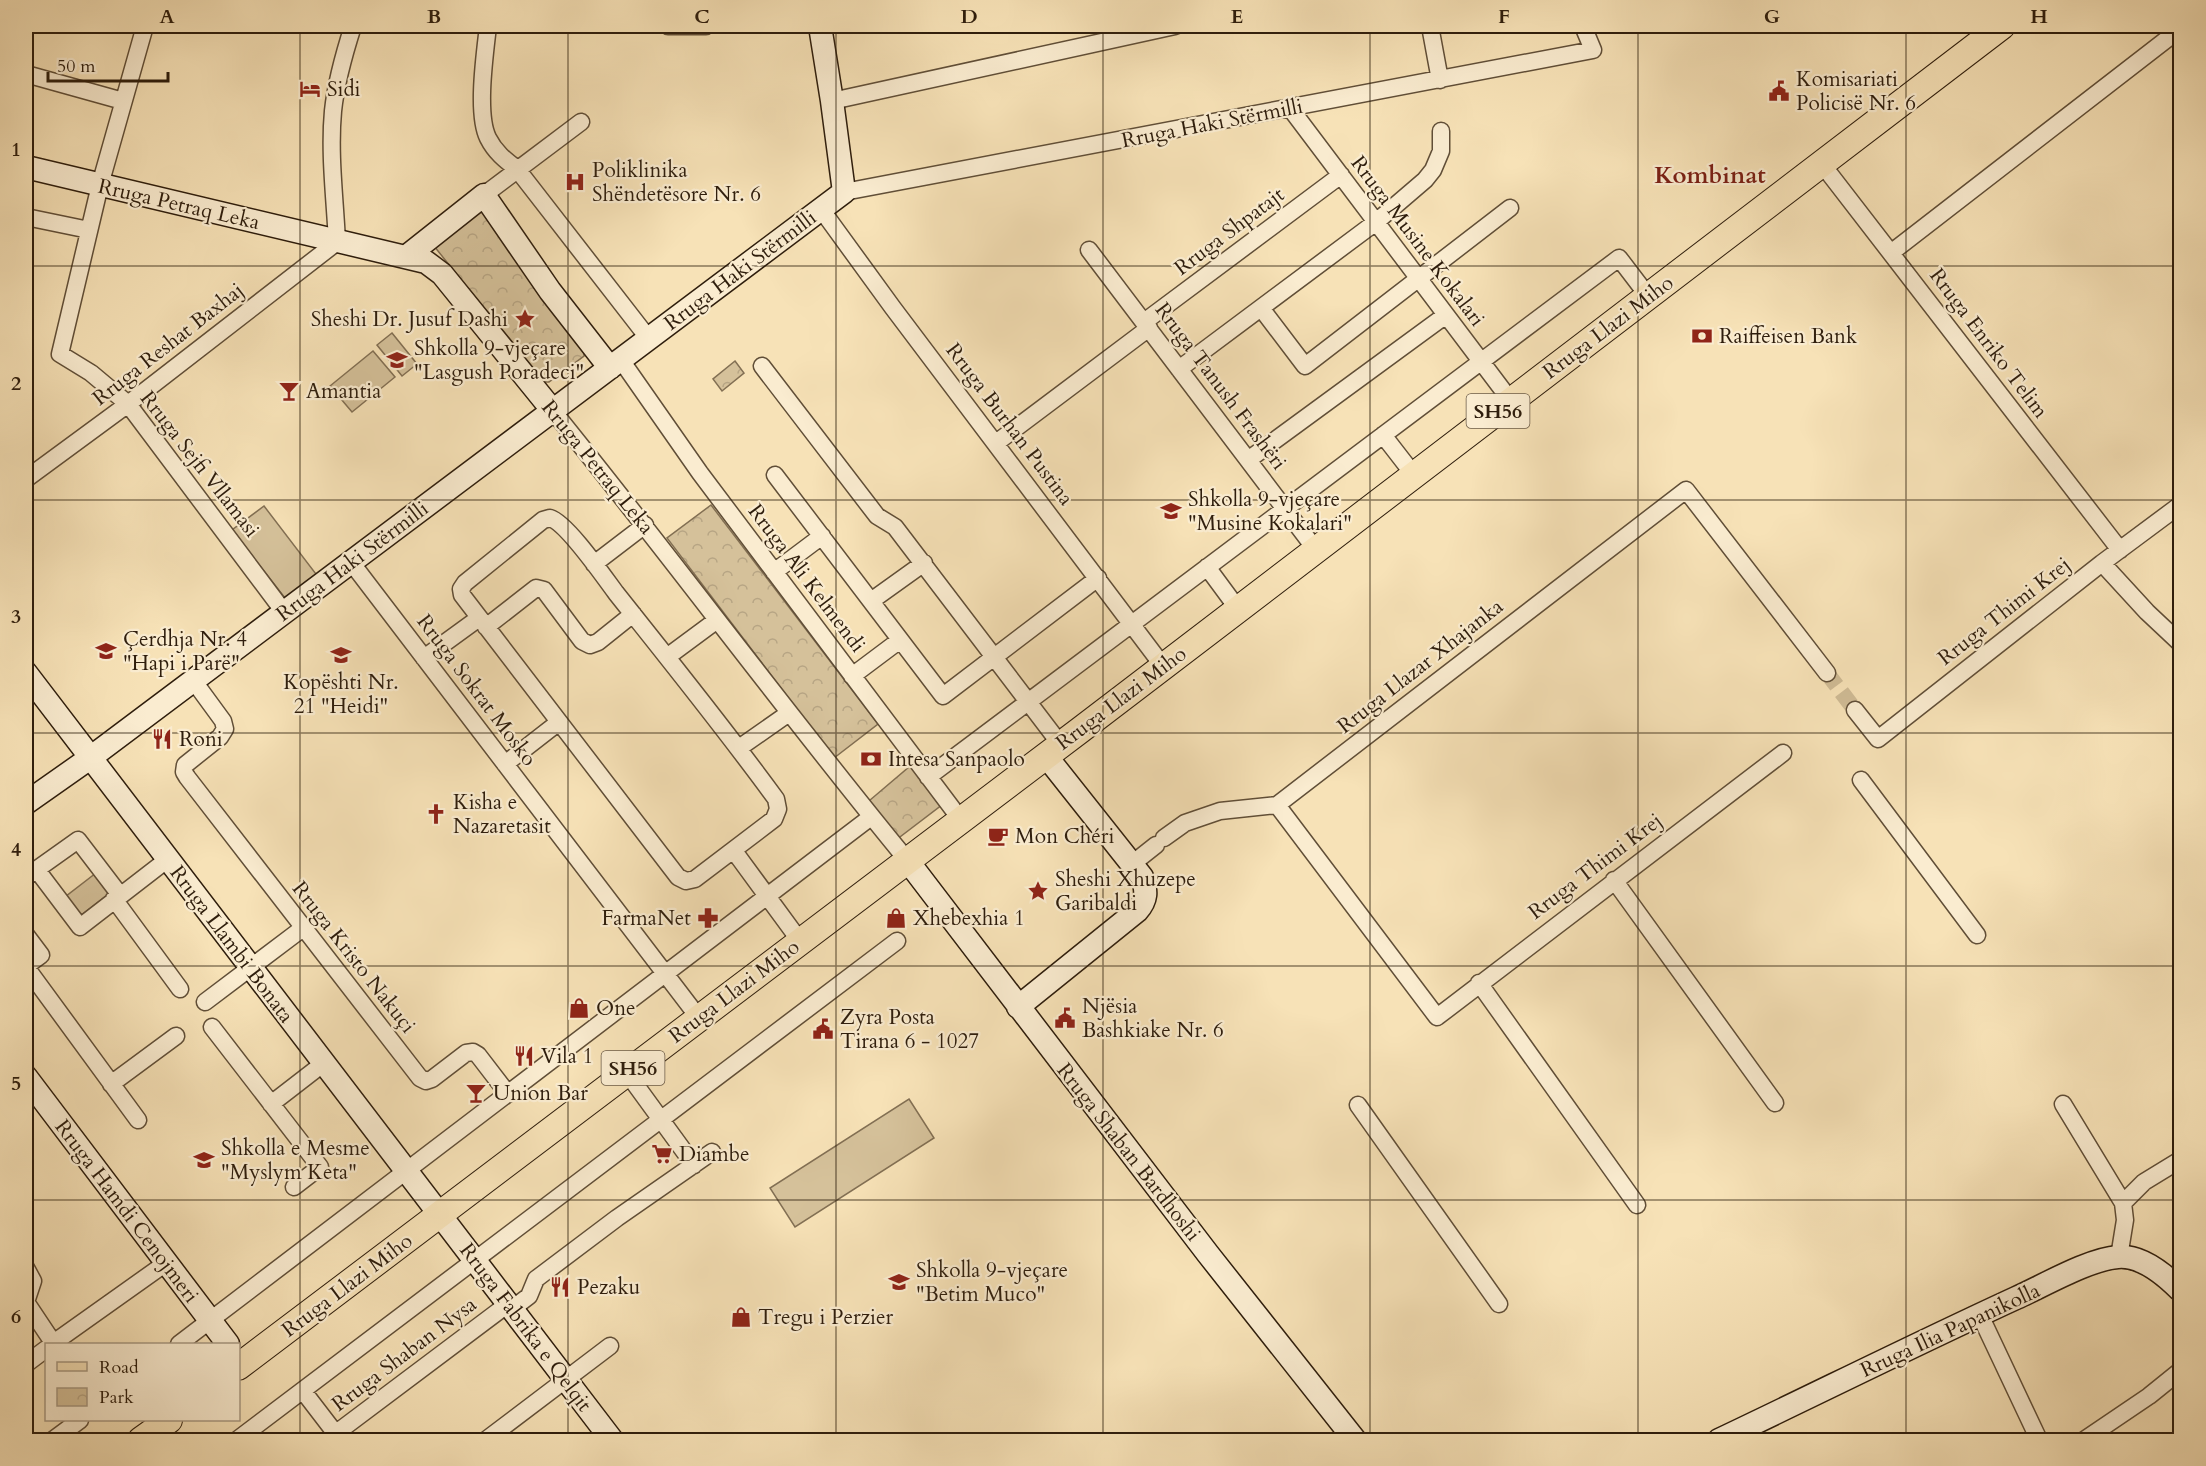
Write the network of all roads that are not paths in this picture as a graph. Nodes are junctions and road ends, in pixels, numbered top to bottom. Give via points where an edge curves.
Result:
1 (145, 26) edge
2 (353, 26) edge
3 (488, 26) edge
4 (668, 26) edge
5 (706, 26) edge
6 (820, 26) edge
7 (1175, 26) edge
8 (1430, 26) edge
9 (1583, 26) edge
10 (2002, 26) edge
11 (2181, 29) edge
12 (26, 74) edge
13 (1440, 80) junction
14 (123, 101) junction
15 (832, 101) junction
16 (1290, 108) junction
17 (581, 122) dead end
18 (1441, 131) dead end
19 (1822, 164) junction
20 (26, 167) edge
21 (517, 169) junction
22 (1341, 175) junction
23 (100, 185) junction
24 (844, 192) junction
25 (484, 195) junction
26 (1510, 208) dead end
27 (821, 209) junction
28 (26, 217) edge
29 (1376, 222) junction
30 (89, 230) junction
31 (337, 242) junction
32 (1089, 250) dead end
33 (1892, 252) junction
34 (407, 256) junction
35 (1418, 278) junction
36 (1648, 297) junction
37 (1261, 308) junction
38 (1446, 315) junction
39 (1146, 325) junction
40 (649, 339) junction
41 (1480, 362) junction
42 (616, 364) junction
43 (762, 366) dead end
44 (1179, 369) junction
45 (1511, 401) junction
46 (128, 404) junction
47 (553, 411) junction
48 (1383, 435) junction
49 (996, 443) junction
50 (1248, 460) junction
51 (775, 475) dead end
52 (1414, 475) junction
53 (26, 479) edge
54 (2181, 505) edge
55 (1285, 509) junction
56 (645, 525) junction
57 (822, 536) junction
58 (1316, 550) junction
59 (2120, 550) junction
60 (351, 562) junction
61 (924, 563) junction
62 (2102, 563) junction
63 (594, 564) junction
64 (1207, 567) junction
65 (774, 572) junction
66 (1098, 578) junction
67 (871, 601) junction
68 (1238, 609) junction
69 (284, 612) junction
70 (633, 614) junction
71 (717, 620) junction
72 (483, 622) junction
73 (1131, 624) junction
74 (900, 640) junction
75 (2181, 643) edge
76 (667, 657) junction
77 (994, 657) junction
78 (424, 658) junction
79 (1164, 666) junction
80 (26, 673) edge
81 (1827, 673) tunnel mouth
82 (852, 676) junction
83 (194, 680) junction
84 (1027, 703) junction
85 (1855, 710) tunnel mouth
86 (789, 713) junction
87 (560, 722) junction
88 (739, 748) junction
89 (1053, 750) junction
90 (1783, 753) dead end
91 (90, 758) junction
92 (505, 764) junction
93 (928, 777) junction
94 (1861, 780) dead end
95 (26, 803) edge
96 (1276, 805) junction
97 (871, 817) junction
98 (961, 820) junction
99 (734, 851) junction
100 (168, 859) junction
101 (907, 860) junction
102 (1132, 864) junction
103 (30, 871) edge
104 (1614, 880) junction
105 (767, 896) junction
106 (117, 897) junction
107 (303, 928) junction
108 (26, 935) edge
109 (1977, 935) dead end
110 (800, 941) junction
111 (897, 941) dead end
112 (26, 967) edge
113 (251, 968) junction
114 (665, 974) junction
115 (1479, 983) junction
116 (180, 989) dead end
117 (205, 1002) dead end
118 (1018, 1007) junction
119 (699, 1018) junction
120 (212, 1027) dead end
121 (176, 1036) dead end
122 (324, 1063) junction
123 (627, 1072) junction
124 (26, 1077) edge
125 (111, 1084) junction
126 (508, 1094) junction
127 (1775, 1103) dead end
128 (271, 1104) junction
129 (2064, 1104) dead end
130 (1358, 1105) dead end
131 (138, 1120) dead end
132 (661, 1121) junction
133 (712, 1152) dead end
134 (2181, 1160) edge
135 (694, 1165) junction
136 (406, 1171) junction
137 (294, 1187) dead end
138 (2122, 1203) junction
139 (1637, 1205) dead end
140 (440, 1214) junction
141 (2119, 1257) junction
142 (475, 1261) junction
143 (166, 1263) junction
144 (26, 1268) edge
145 (2181, 1290) edge
146 (1498, 1304) dead end
147 (510, 1306) junction
148 (1980, 1315) junction
149 (210, 1321) junction
150 (51, 1343) edge
151 (55, 1343) edge
152 (180, 1343) edge
153 (226, 1343) edge
154 (610, 1346) dead end
155 (45, 1350) edge
156 (240, 1357) edge
157 (26, 1364) edge
158 (2181, 1371) edge
159 (566, 1380) junction
160 (303, 1390) junction
161 (77, 1421) edge
162 (166, 1421) edge
163 (331, 1437) edge
164 (1348, 1437) edge
165 (53, 1440) edge
166 (141, 1440) edge
167 (237, 1440) edge
168 (486, 1440) edge
169 (612, 1440) edge
170 (1719, 1440) edge
171 (2039, 1440) edge
172 (2084, 1440) edge

1 - 14 street, Rruga Sejfi Vllamasi
2 - 31 street via 333,113
3 - 21 street via 482,89 487,137 500,157
4 - 5 street
6 - 15 street
7 - 15 street
8 - 13 street
9 - 13 street, Rruga Haki Stërmilli via 1593,50
10 - 19 main road, Rruga Llazi Miho / SH56
11 - 33 street
12 - 14 street
13 - 16 street, Rruga Haki Stërmilli
14 - 23 street, Rruga Sejfi Vllamasi
15 - 24 street
16 - 22 street, Rruga Musine Kokalari
16 - 24 street, Rruga Haki Stërmilli
17 - 21 street
18 - 29 street via 1441,151 1433,170
19 - 33 street, Rruga Enriko Telim
19 - 36 main road, Rruga Llazi Miho / SH56
20 - 23 street, Rruga Petraq Leka
21 - 25 street
21 - 40 street
22 - 29 street, Rruga Musine Kokalari
22 - 39 street, Rruga Shpatajt
23 - 30 street, Rruga Sejfi Vllamasi
23 - 31 street, Rruga Petraq Leka
24 - 27 street, Rruga Haki Stërmilli
25 - 34 street
25 - 42 street via 550,291
26 - 35 street
27 - 40 street, Rruga Haki Stërmilli
27 - 49 street, Rruga Burhan Pustina
28 - 30 street
29 - 35 street, Rruga Musine Kokalari
29 - 37 street
30 - 46 street, Rruga Sejfi Vllamasi via 60,354 91,373
31 - 34 street, Rruga Petraq Leka
31 - 46 street, Rruga Reshat Baxhaj
32 - 39 street, Rruga Tanush Frashëri
33 - 59 street, Rruga Enriko Telim
34 - 47 street, Rruga Petraq Leka via 426,262 442,274
35 - 37 street via 1305,366
35 - 38 street, Rruga Musine Kokalari
36 - 41 street via 1619,258
36 - 45 main road, Rruga Llazi Miho / SH56
37 - 44 street
38 - 41 street, Rruga Musine Kokalari
38 - 50 street
39 - 44 street, Rruga Tanush Frashëri
39 - 49 street, Rruga Shpatajt
40 - 42 street, Rruga Haki Stërmilli
41 - 45 street, Rruga Musine Kokalari
41 - 48 street
42 - 47 street, Rruga Haki Stërmilli
42 - 65 street, Rruga Ali Kelmendi
43 - 61 street via 877,516 895,527
44 - 50 street, Rruga Tanush Frashëri
45 - 52 main road, Rruga Llazi Miho / SH56
46 - 53 street, Rruga Reshat Baxhaj
46 - 69 street, Rruga Sejfi Vllamasi
47 - 56 street, Rruga Petraq Leka
47 - 60 street, Rruga Haki Stërmilli
48 - 52 street
48 - 55 street
49 - 66 street, Rruga Burhan Pustina
50 - 55 street, Rruga Tanush Frashëri
51 - 57 street
52 - 58 main road, Rruga Llazi Miho / SH56
54 - 59 street, Rruga Thimi Krej
55 - 58 street, Rruga Tanush Frashëri
55 - 64 street
56 - 63 street
56 - 71 street, Rruga Petraq Leka
57 - 65 street
57 - 67 street
58 - 68 main road, Rruga Llazi Miho / SH56
59 - 62 street, Rruga Thimi Krej
60 - 69 street, Rruga Haki Stërmilli
60 - 78 street, Rruga Sokrat Mosko
61 - 67 street
61 - 77 street
62 - 75 street
62 - 85 street, Rruga Thimi Krej via 1878,739
63 - 70 street
63 - 72 street via 560,522 547,519 463,586 462,595
64 - 68 street
64 - 73 street
65 - 82 street, Rruga Ali Kelmendi
66 - 73 street, Rruga Burhan Pustina
66 - 77 street
67 - 74 street
68 - 79 main road, Rruga Llazi Miho / SH56
69 - 83 street, Rruga Haki Stërmilli
70 - 72 street via 590,645 544,590 536,588
70 - 76 street
71 - 76 street
71 - 86 street, Rruga Petraq Leka
72 - 78 street
72 - 87 street
73 - 79 street, Rruga Burhan Pustina
73 - 84 street
74 - 77 street via 943,696
74 - 82 street
76 - 88 street
77 - 84 street
78 - 92 street, Rruga Sokrat Mosko
79 - 89 main road, Rruga Llazi Miho / SH56
80 - 91 street, Rruga Llambi Bonata
81 - 96 street, Rruga Llazar Xhajanka via 1686,490
82 - 93 street, Rruga Ali Kelmendi
83 - 91 street, Rruga Haki Stërmilli
83 - 107 street, Rruga Kristo Nakuçi via 225,729 188,761 184,768 187,777
84 - 89 street
84 - 93 street
86 - 88 street
86 - 97 street, Rruga Petraq Leka
87 - 92 street
87 - 99 street via 678,877 686,881 695,879
88 - 99 street via 776,799 778,809 774,819
89 - 98 main road, Rruga Llazi Miho / SH56
89 - 102 street
90 - 104 street, Rruga Thimi Krej
91 - 95 street, Rruga Haki Stërmilli
91 - 100 street, Rruga Llambi Bonata
92 - 114 street, Rruga Sokrat Mosko
93 - 98 street, Rruga Ali Kelmendi
94 - 109 street
96 - 102 street via 1220,811 1185,823
96 - 115 street, Rruga Thimi Krej via 1437,1017
97 - 101 street, Rruga Petraq Leka
97 - 105 street
98 - 101 main road, Rruga Llazi Miho / SH56
99 - 105 street
100 - 106 street
100 - 113 street, Rruga Llambi Bonata
101 - 110 main road, Rruga Llazi Miho / SH56
101 - 118 street, Rruga Shaban Bardhoshi
102 - 118 street via 1146,886 1143,904
103 - 106 street via 80,927
103 - 106 street via 78,840
104 - 115 street, Rruga Thimi Krej
104 - 127 street
105 - 110 street
105 - 114 street
106 - 116 street
107 - 113 street
107 - 126 street, Rruga Kristo Nakuçi via 420,1078 432,1079 466,1053 473,1052
108 - 112 street via 41,955
110 - 119 main road, Rruga Llazi Miho / SH56
111 - 132 street
112 - 125 street
113 - 117 street
113 - 122 street, Rruga Llambi Bonata
114 - 119 street, Rruga Sokrat Mosko
114 - 126 street
115 - 139 street
118 - 164 street, Rruga Shaban Bardhoshi
119 - 123 main road, Rruga Llazi Miho / SH56
120 - 128 street
121 - 125 street
122 - 128 street
122 - 136 street, Rruga Llambi Bonata
123 - 132 street
123 - 140 main road, Rruga Llazi Miho / SH56
124 - 143 street, Rruga Hamdi Cenojmeri
125 - 131 street
126 - 136 street
128 - 137 street via 320,1167
129 - 138 street
130 - 146 street
132 - 135 street
132 - 142 street
133 - 135 street, Rruga Shaban Nysa
134 - 138 street via 2144,1182
135 - 147 street, Rruga Shaban Nysa via 536,1279 529,1296
136 - 140 street, Rruga Llambi Bonata
136 - 149 street
138 - 141 street via 2125,1220
140 - 142 street, Rruga Fabrika e Qelqit
140 - 156 main road, Rruga Llazi Miho / SH56
141 - 145 street via 2140,1261
141 - 148 street, Rruga Ilia Papanikolla via 2097,1262
142 - 147 street, Rruga Fabrika e Qelqit
142 - 160 street
143 - 149 street, Rruga Hamdi Cenojmeri
143 - 151 street
144 - 150 street via 33,1281 26,1302
147 - 159 street, Rruga Fabrika e Qelqit
147 - 163 street, Rruga Shaban Nysa
148 - 170 street, Rruga Ilia Papanikolla
148 - 171 street
149 - 152 street
149 - 153 street, Rruga Hamdi Cenojmeri
154 - 159 street
155 - 157 street
158 - 172 street
159 - 168 street
159 - 169 street, Rruga Fabrika e Qelqit
160 - 163 street
160 - 167 street
161 - 165 street
162 - 166 main road

